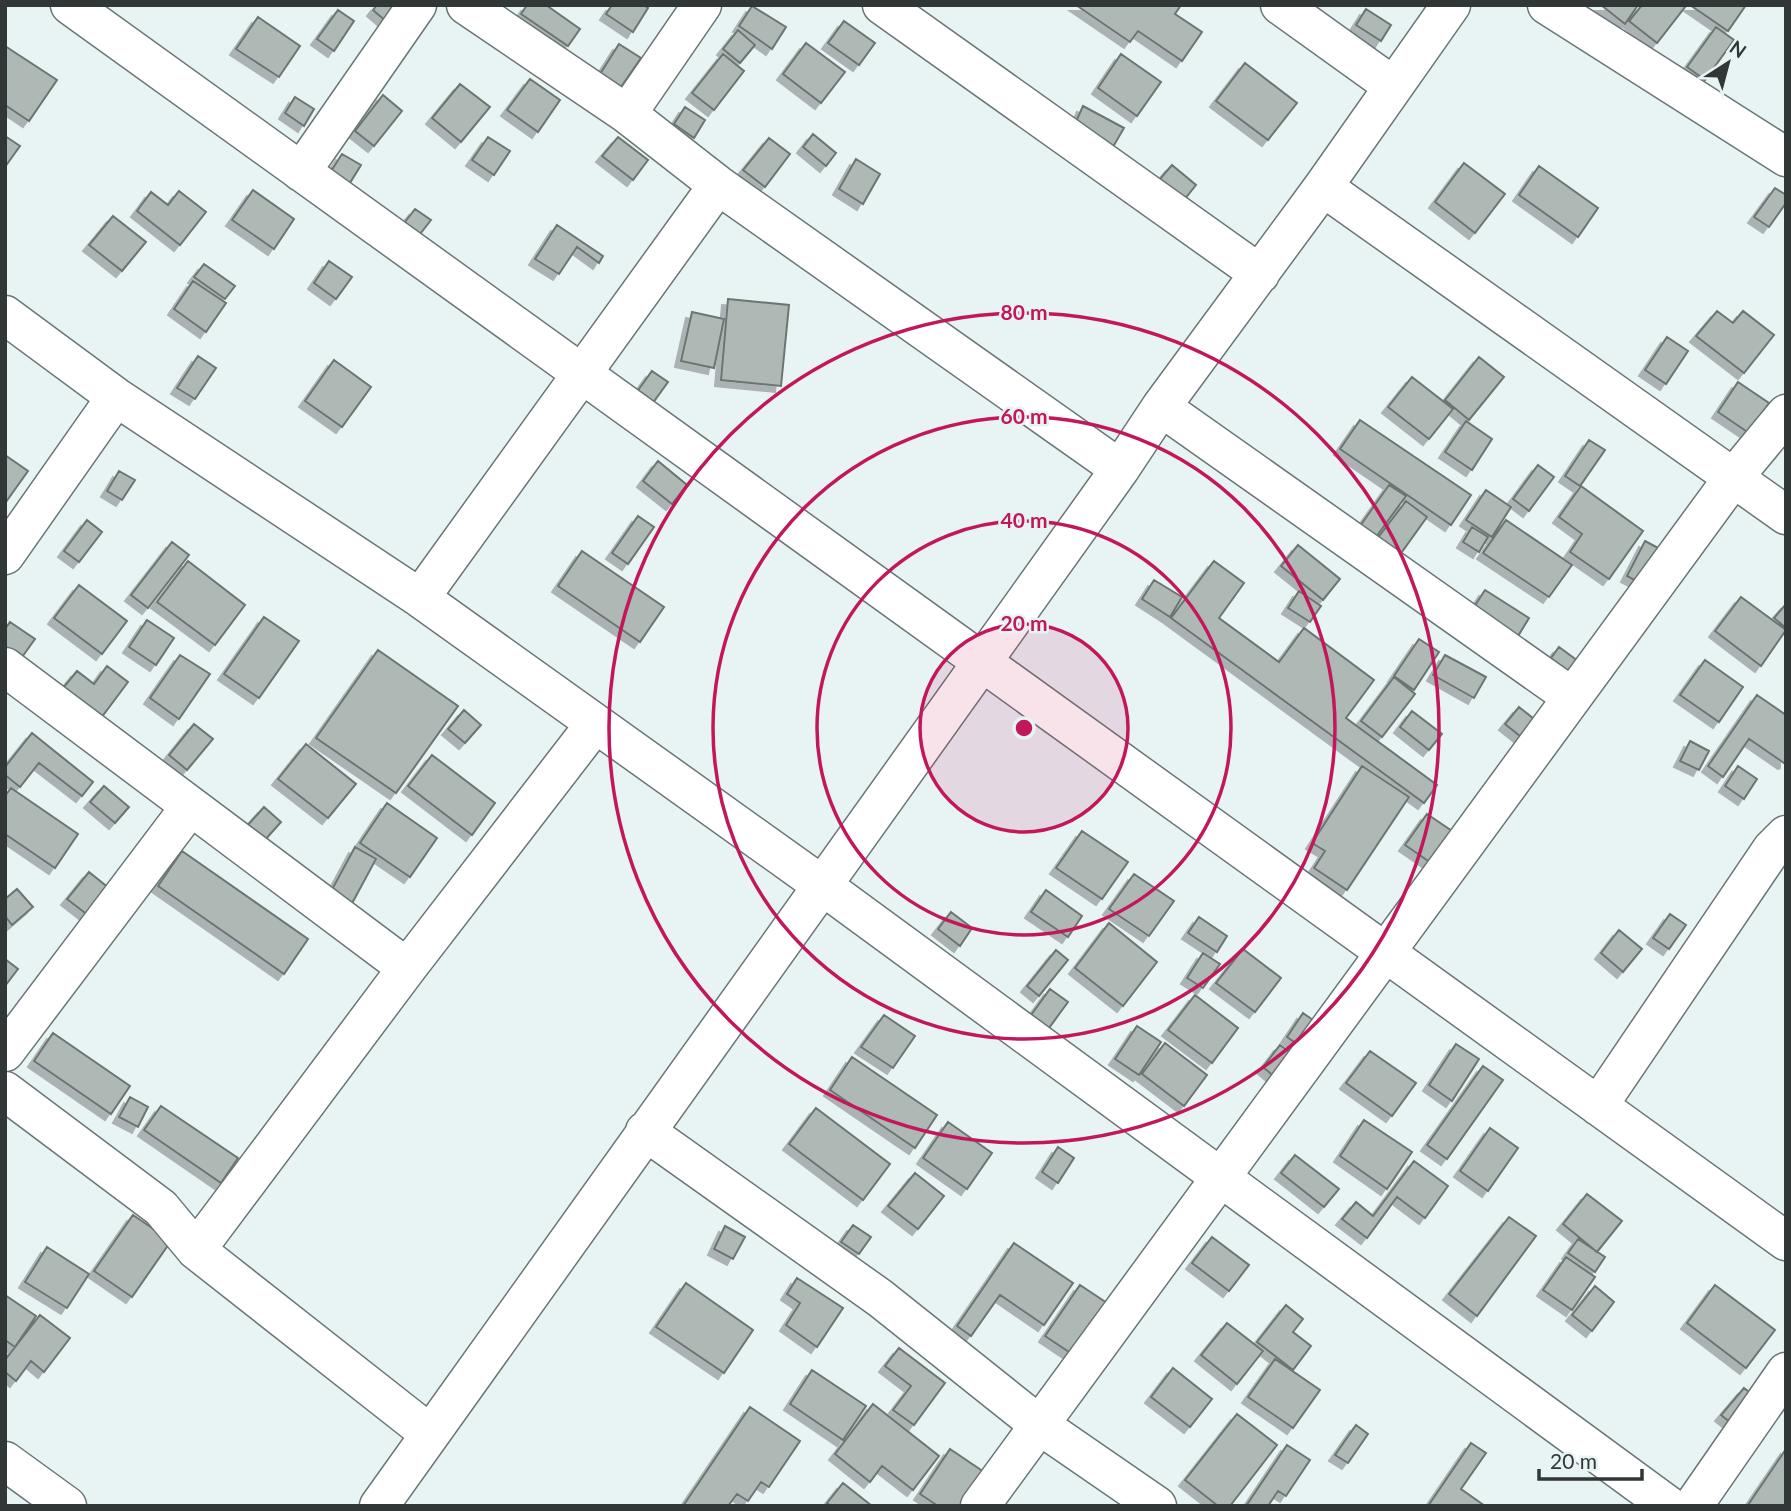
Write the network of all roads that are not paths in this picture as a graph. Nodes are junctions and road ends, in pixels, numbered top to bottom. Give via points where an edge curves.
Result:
1 (70, 5) edge
2 (417, 5) edge
3 (466, 5) edge
4 (702, 5) edge
5 (882, 5) edge
6 (1280, 5) edge
7 (1451, 5) edge
8 (1547, 5) edge
9 (1394, 86) junction
10 (627, 114) junction
11 (1786, 157) edge
12 (301, 172) junction
13 (718, 185) junction
14 (1324, 187) junction
15 (1260, 274) junction
16 (5, 315) edge
17 (583, 373) junction
18 (116, 397) junction
19 (1161, 407) junction
20 (1786, 414) edge
21 (1120, 469) junction
22 (1733, 478) junction
23 (1786, 515) edge
24 (5, 555) edge
25 (420, 598) junction
26 (982, 662) junction
27 (5, 667) edge
28 (1572, 697) junction
29 (595, 724) junction
30 (190, 807) junction
31 (1781, 848) edge
32 (822, 886) junction
33 (1385, 952) junction
34 (407, 968) junction
35 (5, 1052) edge
36 (5, 1091) edge
37 (1598, 1106) junction
38 (645, 1131) junction
39 (1220, 1175) junction
40 (1786, 1241) edge
41 (196, 1250) junction
42 (1786, 1372) edge
43 (1038, 1424) junction
44 (430, 1434) junction
45 (5, 1461) edge
46 (52, 1502) edge
47 (379, 1506) edge
48 (980, 1506) edge
49 (1157, 1506) edge
50 (1669, 1506) edge
51 (1693, 1506) edge

1 - 12 street
2 - 12 street
3 - 10 street
4 - 10 street
5 - 15 street
6 - 9 street
7 - 9 street
8 - 11 street
9 - 14 street
10 - 13 street
12 - 17 street
13 - 17 street
13 - 21 street
14 - 15 street
14 - 22 street
15 - 19 street
16 - 18 street
17 - 25 street
17 - 26 street
18 - 24 street
18 - 25 street
19 - 21 street
19 - 28 street
20 - 22 street
21 - 26 street
22 - 23 street
22 - 28 street
25 - 29 street
26 - 32 street
26 - 33 street
27 - 30 street
28 - 33 street
29 - 32 street
29 - 34 street
30 - 34 street
30 - 35 street
31 - 37 street
32 - 38 street
32 - 39 street
33 - 37 street
33 - 39 street
34 - 41 street
36 - 41 street via 161,1208
37 - 40 street
38 - 43 street via 880,1298
38 - 44 street
39 - 43 street
39 - 50 street
41 - 44 street
42 - 51 street
43 - 48 street
43 - 49 street
44 - 47 street
45 - 46 street

